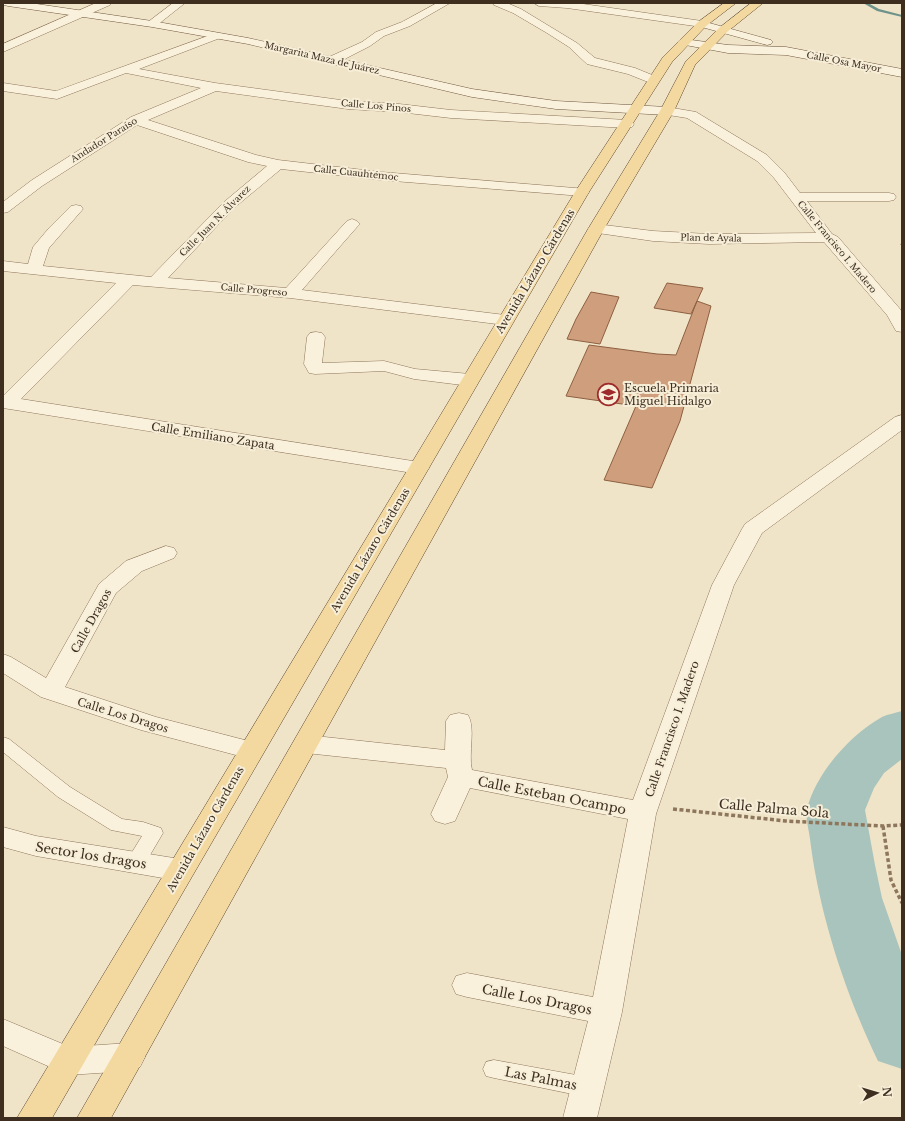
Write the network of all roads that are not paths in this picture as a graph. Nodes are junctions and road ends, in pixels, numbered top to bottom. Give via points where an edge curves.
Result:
1 (8, 3) edge
2 (106, 3) edge
3 (180, 3) edge
4 (445, 3) edge
5 (498, 3) edge
6 (539, 3) edge
7 (731, 3) edge
8 (758, 3) edge
9 (80, 13) junction
10 (152, 24) junction
11 (702, 24) junction
12 (723, 30) junction
13 (216, 36) junction
14 (684, 42) junction
15 (709, 46) junction
16 (3, 48) edge
17 (786, 51) junction
18 (333, 60) junction
19 (127, 70) junction
20 (902, 73) edge
21 (653, 80) junction
22 (3, 87) edge
23 (215, 87) junction
24 (668, 111) junction
25 (631, 117) junction
26 (136, 120) junction
27 (278, 164) junction
28 (582, 192) junction
29 (795, 197) junction
30 (889, 197) dead end
31 (3, 209) edge
32 (76, 209) dead end
33 (352, 224) dead end
34 (596, 229) junction
35 (827, 237) junction
36 (3, 266) edge
37 (34, 269) junction
38 (129, 280) junction
39 (155, 282) junction
40 (290, 293) junction
41 (505, 320) junction
42 (902, 327) edge
43 (316, 337) dead end
44 (470, 380) junction
45 (5, 403) edge
46 (902, 421) edge
47 (419, 468) junction
48 (166, 553) dead end
49 (3, 662) edge
50 (50, 691) junction
51 (460, 721) dead end
52 (3, 743) edge
53 (306, 744) junction
54 (251, 750) junction
55 (459, 769) junction
56 (644, 809) junction
57 (445, 814) dead end
58 (3, 837) edge
59 (136, 862) junction
60 (180, 870) junction
61 (467, 985) dead end
62 (606, 1012) junction
63 (3, 1032) edge
64 (129, 1057) junction
65 (68, 1061) junction
66 (494, 1069) dead end
67 (587, 1087) junction
68 (34, 1118) edge
69 (94, 1118) edge
70 (580, 1118) edge

1 - 9 street, Margarita Maza de Juárez
2 - 9 street
3 - 10 street
4 - 18 street
5 - 21 street via 551,31 591,61
6 - 11 street, Calle Osa Mayor
7 - 11 main road, Avenida Lázaro Cárdenas
8 - 12 main road
9 - 10 street, Margarita Maza de Juárez
9 - 16 street
10 - 13 street, Margarita Maza de Juárez
11 - 12 street, Calle Osa Mayor
11 - 14 main road, Avenida Lázaro Cárdenas
12 - 15 main road
12 - 17 street, Calle Osa Mayor via 766,42
13 - 18 street, Margarita Maza de Juárez
13 - 19 street
14 - 15 street, Calle Osa Mayor
14 - 21 main road, Avenida Lázaro Cárdenas
15 - 17 street, Calle Osa Mayor
15 - 24 main road via 690,64
17 - 20 street, Calle Osa Mayor
18 - 25 street, Margarita Maza de Juárez via 472,93
19 - 22 street via 57,95
19 - 23 street, Calle Los Pinos
21 - 25 main road, Avenida Lázaro Cárdenas
23 - 25 street, Calle Los Pinos via 348,105 451,114
23 - 26 street, Andador Paraíso
24 - 25 street, Calle Francisco I. Madero
24 - 29 street, Calle Francisco I. Madero via 692,116 749,149 762,158
24 - 34 main road
25 - 28 main road, Avenida Lázaro Cárdenas
26 - 27 street, Calle Cuauhtémoc via 253,159
26 - 31 street, Andador Paraíso via 37,183
27 - 28 street, Calle Cuauhtémoc via 381,176
27 - 39 street, Calle Juan N. Álvarez via 241,194
28 - 41 main road, Avenida Lázaro Cárdenas
29 - 30 street
29 - 35 street, Calle Francisco I. Madero
32 - 37 street via 41,247
33 - 40 street
34 - 35 street, Plan de Ayala via 709,239
34 - 53 main road
35 - 42 street, Calle Francisco I. Madero via 894,313
36 - 37 street, Calle Progreso
37 - 38 street, Calle Progreso
38 - 39 street, Calle Progreso
38 - 45 street, Calle Emiliano Zapata
39 - 40 street, Calle Progreso
40 - 41 street, Calle Progreso
41 - 44 main road, Avenida Lázaro Cárdenas
43 - 44 street via 313,364 315,370 384,366 414,374
44 - 47 main road, Avenida Lázaro Cárdenas
45 - 47 street, Calle Emiliano Zapata
46 - 56 street, Calle Francisco I. Madero via 753,529 723,585
47 - 54 main road, Avenida Lázaro Cárdenas
48 - 50 street, Calle Dragos via 134,566 107,589
49 - 50 street, Calle Los Dragos
50 - 54 street, Calle Los Dragos via 150,724
51 - 55 street
52 - 59 lane via 64,792 118,825 154,833
53 - 55 street, Calle Esteban Ocampo via 399,754
53 - 64 main road
54 - 60 main road, Avenida Lázaro Cárdenas
55 - 56 street, Calle Esteban Ocampo
55 - 57 street
56 - 62 street, Calle Francisco I. Madero
58 - 59 street, Sector los dragos via 36,846
59 - 60 street, Sector los dragos
60 - 65 main road, Avenida Lázaro Cárdenas
61 - 62 street, Calle Los Dragos
62 - 67 street, Calle Francisco I. Madero
63 - 65 street
64 - 65 street
64 - 69 main road
65 - 68 main road, Avenida Lázaro Cárdenas
66 - 67 lane, Las Palmas
67 - 70 street, Calle Francisco I. Madero

